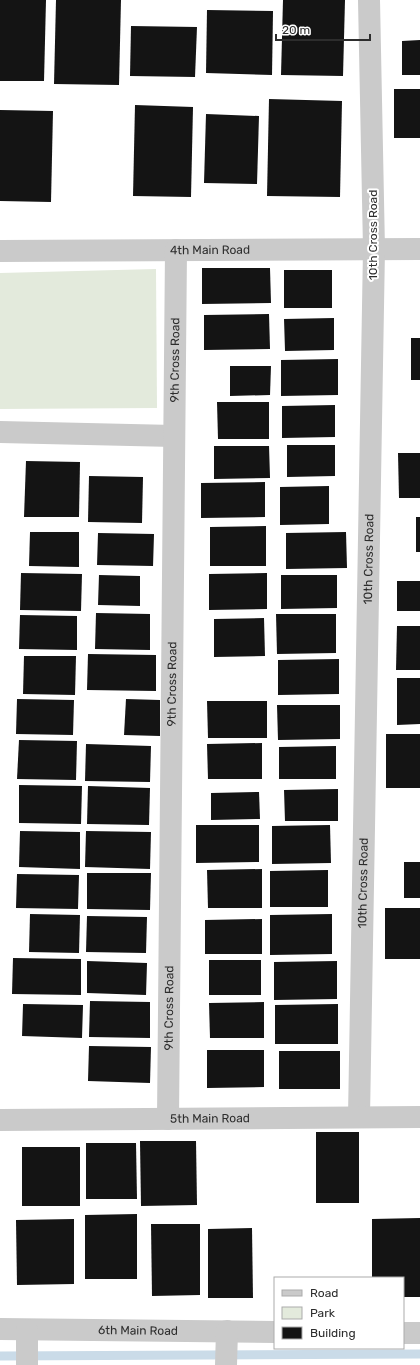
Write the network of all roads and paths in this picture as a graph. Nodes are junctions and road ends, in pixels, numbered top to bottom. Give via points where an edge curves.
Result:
1 (369, 0) edge
2 (374, 249) junction
3 (420, 249) edge
4 (176, 250) junction
5 (0, 251) edge
6 (0, 432) edge
7 (174, 436) junction
8 (420, 1117) edge
9 (359, 1118) junction
10 (168, 1119) junction
11 (0, 1120) edge
12 (0, 1329) edge
13 (26, 1330) junction
14 (227, 1331) junction
15 (274, 1332) edge
16 (404, 1333) edge
17 (420, 1333) edge
18 (27, 1362) edge
19 (226, 1362) edge

1 - 2 street, 10th Cross Road
2 - 3 street, 4th Main Road
2 - 4 street, 4th Main Road
2 - 9 street, 10th Cross Road
4 - 5 street, 4th Main Road
4 - 7 street, 9th Cross Road
6 - 7 street
7 - 10 street, 9th Cross Road
8 - 9 street, 5th Main Road
9 - 10 street, 5th Main Road
10 - 11 street, 5th Main Road
12 - 13 street, 6th Main Road
13 - 14 street, 6th Main Road
13 - 18 street
14 - 15 street, 6th Main Road
14 - 19 street
16 - 17 street

